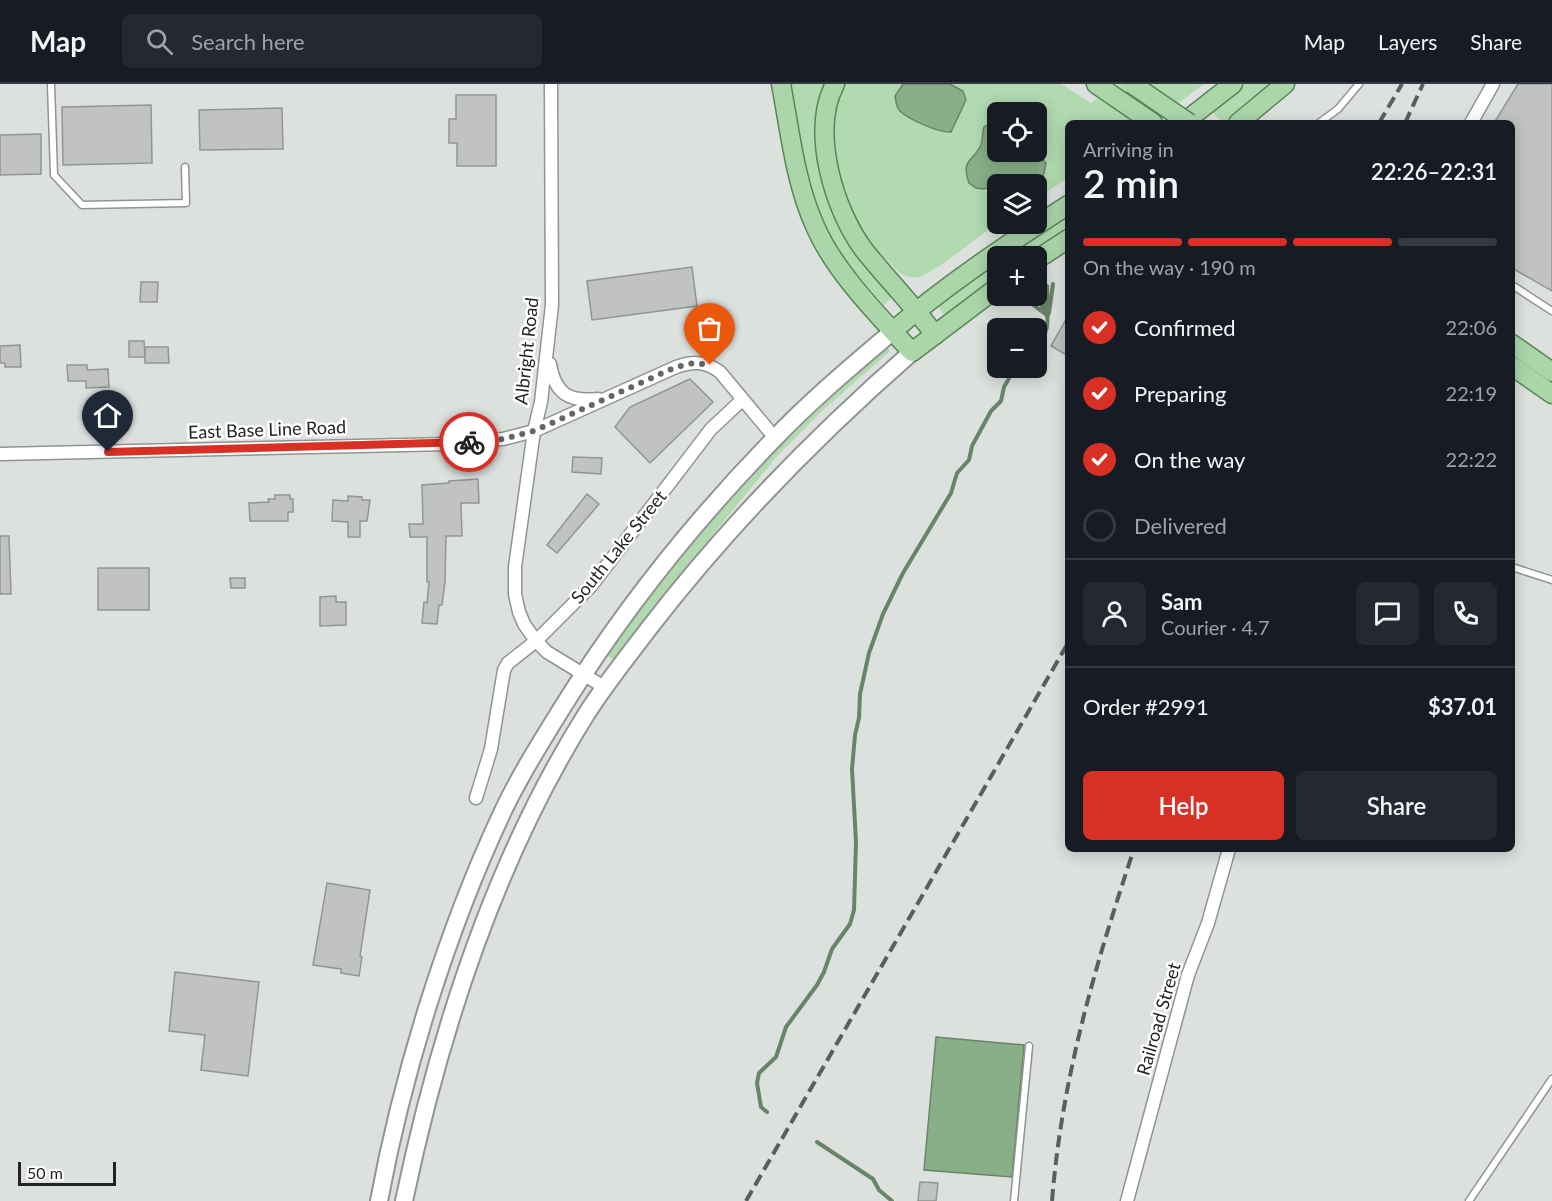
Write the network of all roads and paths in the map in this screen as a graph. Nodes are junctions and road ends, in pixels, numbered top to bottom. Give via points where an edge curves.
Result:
1 (51, 84) edge
2 (551, 84) edge
3 (781, 84) edge
4 (835, 84) edge
5 (1132, 84) edge
6 (1233, 84) edge
7 (1285, 84) edge
8 (1359, 84) edge
9 (1494, 84) edge
10 (1096, 85) edge
11 (1148, 120) edge
12 (1185, 120) edge
13 (1187, 120) edge
14 (1242, 120) edge
15 (1323, 120) edge
16 (1473, 120) edge
17 (186, 167) dead end
18 (1065, 207) edge
19 (1065, 241) edge
20 (1047, 253) edge
21 (1515, 287) edge
22 (987, 295) edge
23 (917, 310) junction
24 (1552, 311) edge
25 (892, 331) junction
26 (935, 335) junction
27 (1515, 346) edge
28 (548, 352) junction
29 (912, 352) junction
30 (1515, 368) edge
31 (1552, 372) edge
32 (1552, 394) edge
33 (608, 397) junction
34 (742, 400) junction
35 (534, 431) junction
36 (775, 438) junction
37 (0, 454) edge
38 (1515, 568) edge
39 (1552, 580) edge
40 (536, 641) junction
41 (583, 675) junction
42 (604, 687) junction
43 (476, 798) dead end
44 (1228, 852) edge
45 (1029, 1046) dead end
46 (1552, 1079) edge
47 (379, 1201) edge
48 (404, 1201) edge
49 (1014, 1201) edge
50 (1127, 1201) edge
51 (1469, 1201) edge

1 - 17 lane via 54,174 82,205 186,203
2 - 28 street, Albright Road via 552,305
3 - 25 main road via 799,177 815,226 835,261
4 - 23 main road via 826,112 825,142 833,183 863,249
5 - 12 main road, bridge
6 - 13 main road
7 - 14 main road
8 - 15 lane via 1338,110
9 - 16 street
10 - 11 main road
18 - 23 main road
19 - 20 main road
21 - 24 lane
22 - 26 main road
23 - 25 main road
23 - 26 main road
25 - 29 main road
25 - 36 main road
26 - 29 main road
27 - 31 main road
28 - 33 street via 552,376 560,391 584,400
28 - 35 street, Albright Road
29 - 42 main road via 805,450 712,549
30 - 32 main road
33 - 34 street, East Base Line Road via 676,367 702,363 720,372
33 - 35 street, East Base Line Road
34 - 36 street, East Base Line Road
34 - 40 street, South Lake Street via 711,429 591,586
35 - 37 street, East Base Line Road via 503,439 449,444
35 - 40 street, Albright Road via 515,584 519,612
36 - 41 main road via 667,559
38 - 39 lane
40 - 41 street, Albright Road
40 - 43 street, South Lake Street via 504,670 491,749
41 - 42 street, Albright Road
41 - 47 main road via 513,792 463,907 408,1078
42 - 48 main road via 549,780 488,913 441,1050
44 - 50 street, Railroad Street via 1188,975
45 - 49 lane
46 - 51 lane

